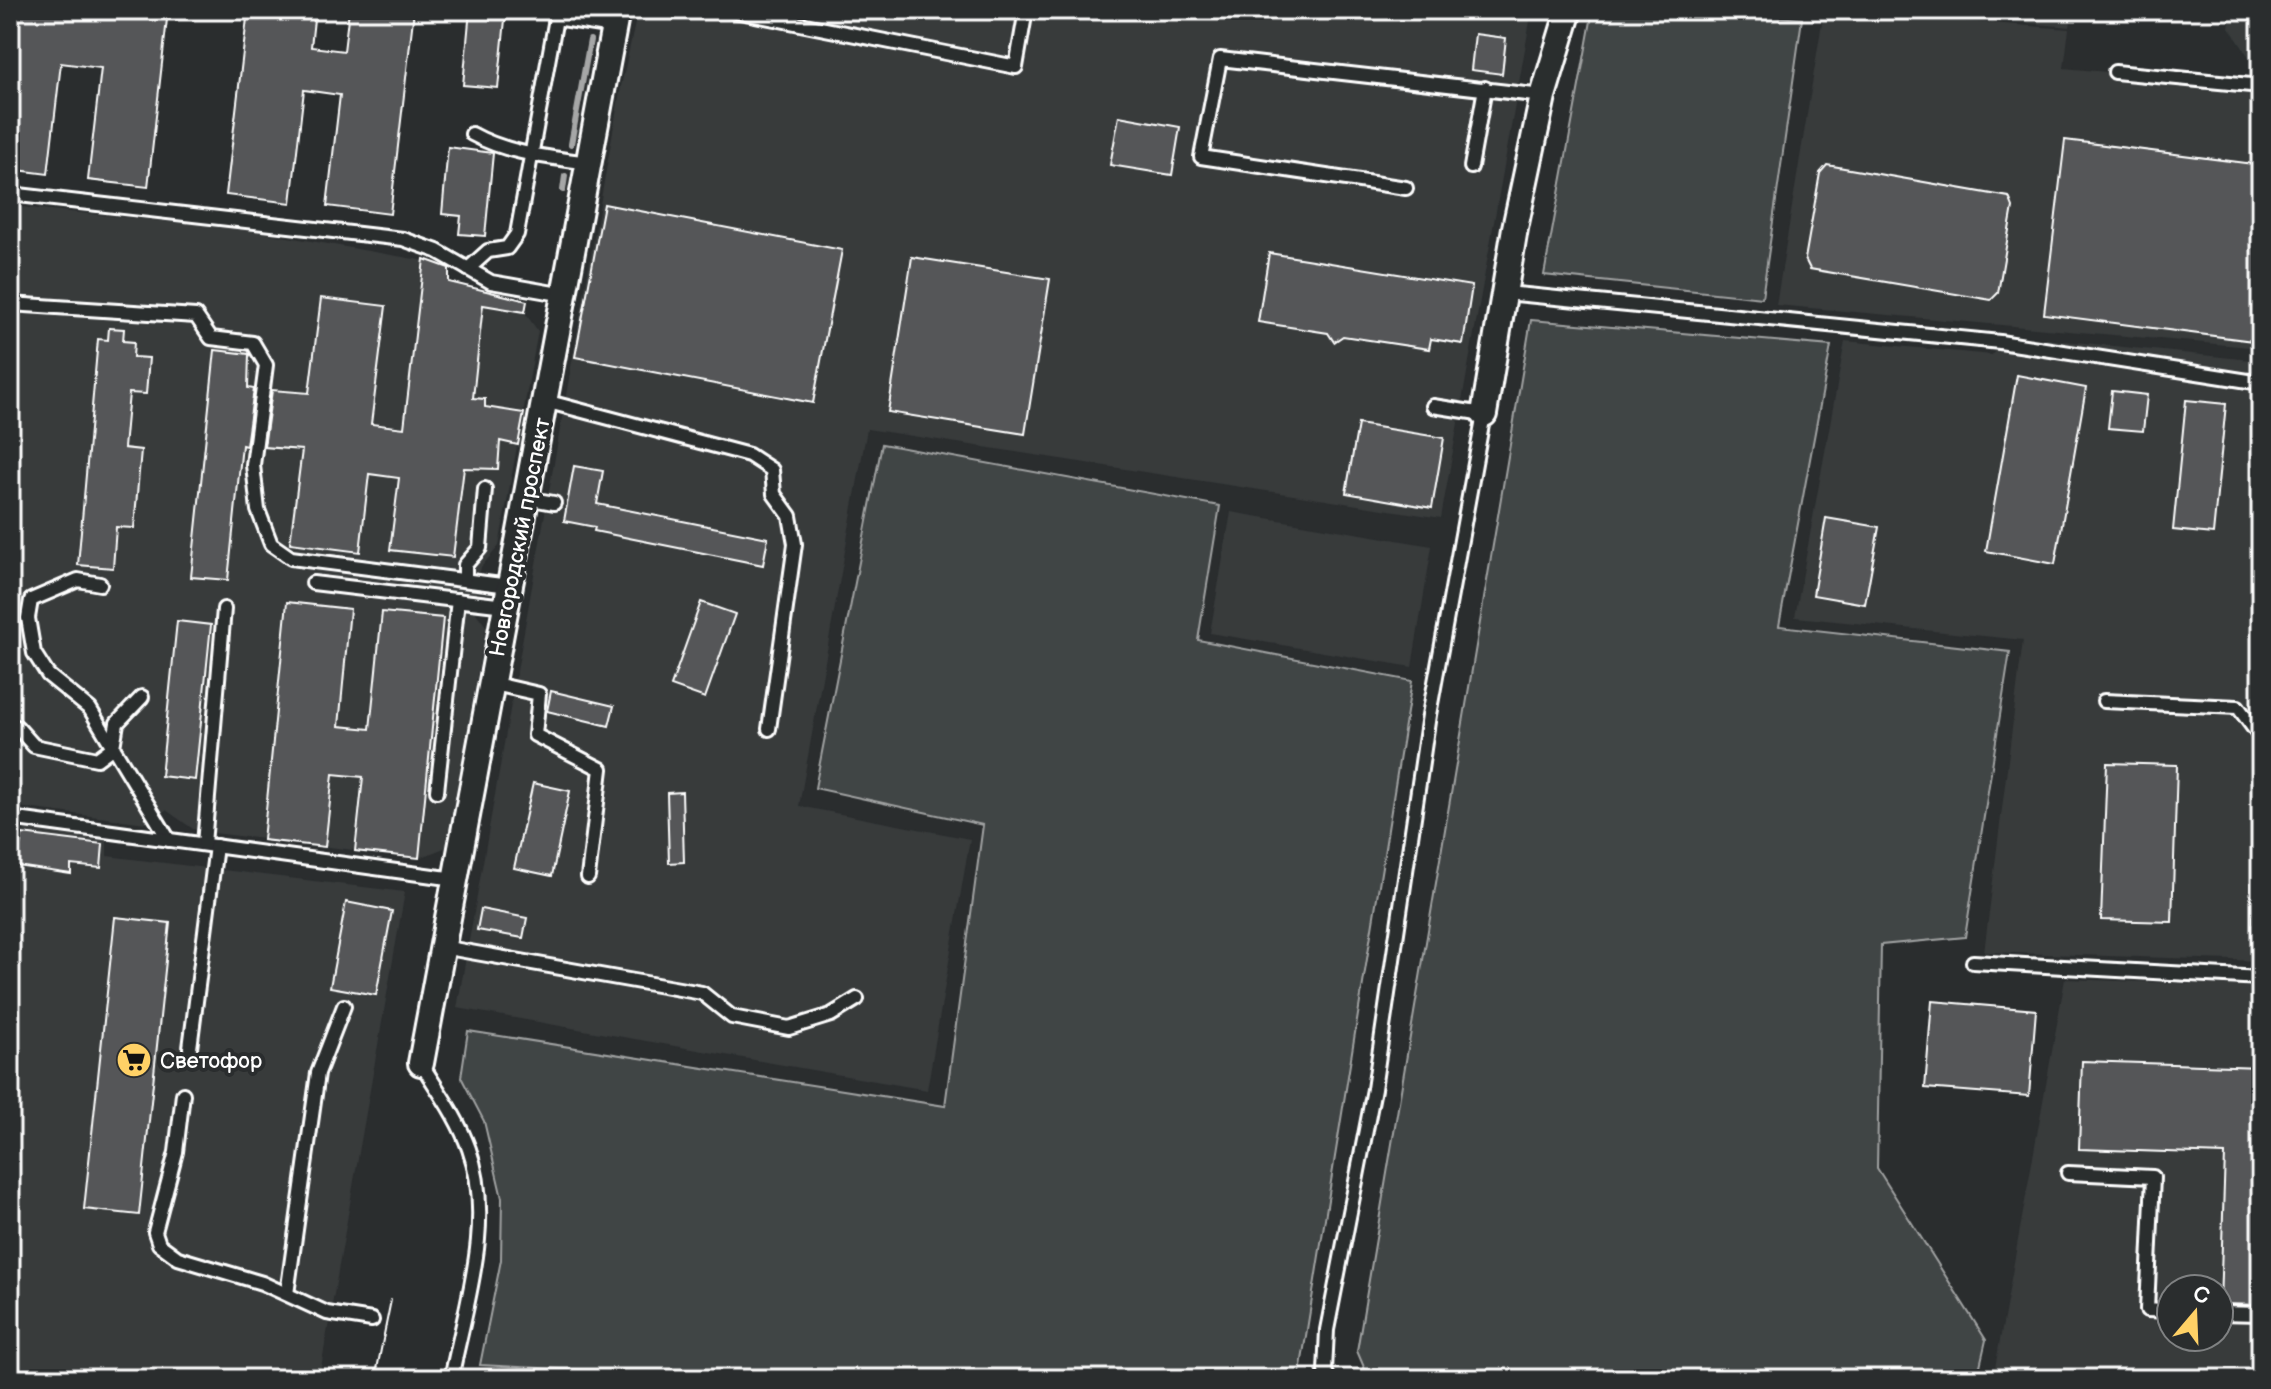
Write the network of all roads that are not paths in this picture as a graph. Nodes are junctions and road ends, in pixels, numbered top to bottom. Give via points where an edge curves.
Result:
1 (730, 10) edge
2 (1026, 10) edge
3 (1569, 10) edge
4 (615, 19) edge
5 (2115, 72) dead end
6 (2261, 86) edge
7 (1485, 88) junction
8 (1543, 96) junction
9 (472, 134) dead end
10 (531, 154) junction
11 (588, 163) junction
12 (1471, 167) dead end
13 (1406, 188) dead end
14 (10, 194) edge
15 (468, 269) junction
16 (1506, 293) junction
17 (566, 295) junction
18 (10, 304) edge
19 (2261, 383) edge
20 (545, 401) junction
21 (1433, 406) dead end
22 (1484, 414) junction
23 (485, 489) dead end
24 (526, 498) junction
25 (554, 503) dead end
26 (465, 579) junction
27 (313, 583) dead end
28 (100, 584) dead end
29 (507, 596) junction
30 (458, 600) junction
31 (224, 609) dead end
32 (490, 683) junction
33 (142, 697) dead end
34 (2104, 701) dead end
35 (17, 727) dead end
36 (769, 729) dead end
37 (2261, 738) edge
38 (113, 747) junction
39 (437, 791) dead end
40 (10, 818) edge
41 (169, 840) junction
42 (210, 845) junction
43 (588, 877) dead end
44 (455, 879) junction
45 (2261, 916) edge
46 (442, 947) junction
47 (1973, 962) dead end
48 (2260, 978) edge
49 (857, 999) dead end
50 (344, 1006) dead end
51 (190, 1048) dead end
52 (421, 1063) joint
53 (183, 1094) dead end
54 (2068, 1173) dead end
55 (287, 1294) junction
56 (2155, 1310) edge
57 (2235, 1313) edge
58 (2261, 1314) edge
59 (372, 1320) dead end
60 (451, 1379) edge
61 (1329, 1379) edge

1 - 2 lane via 1016,67
3 - 8 street
4 - 10 lane via 556,18
4 - 11 street, Новгородский проспект
5 - 6 lane
7 - 8 lane
7 - 12 lane
7 - 13 lane via 1220,59 1201,157
8 - 16 street
9 - 10 lane
10 - 11 lane
10 - 15 lane via 517,234 507,248 488,251
11 - 17 street, Новгородский проспект
14 - 15 lane via 403,239
15 - 17 lane via 491,282
16 - 19 lane via 2000,342
16 - 22 street
17 - 20 street, Новгородский проспект
18 - 26 lane via 196,316 211,338 253,343 266,365 253,465 258,510 271,544 291,558
20 - 24 street, Новгородский проспект
20 - 36 lane via 749,455 772,470 774,494 790,516 795,544
21 - 22 lane
22 - 61 lane via 1429,715 1374,1089 1327,1330
23 - 26 lane via 480,548 465,565
24 - 25 lane
24 - 29 street, Новгородский проспект
26 - 29 lane
27 - 30 lane
28 - 38 lane via 78,580 56,587 31,600 28,618 34,653 48,675 90,709
29 - 30 lane
29 - 32 street, Новгородский проспект
30 - 39 lane
31 - 42 lane
32 - 43 lane via 539,694 535,735 601,769
32 - 44 street, Новгородский проспект
33 - 38 lane via 117,723
34 - 37 lane via 2238,707
35 - 38 lane via 34,746 57,753 97,759
38 - 41 lane
40 - 41 lane
41 - 42 lane
42 - 44 lane
42 - 51 lane
44 - 46 street, Новгородский проспект
45 - 48 lane
46 - 49 lane via 702,993 732,1017 789,1028 831,1015
46 - 52 street, Новгородский проспект
47 - 48 lane
50 - 55 lane via 318,1073
52 - 60 lane via 458,1122 477,1181 480,1215
53 - 55 lane via 176,1152 155,1232 159,1244 178,1258
54 - 56 lane via 2153,1177 2147,1310
55 - 59 lane via 327,1313
57 - 58 lane

